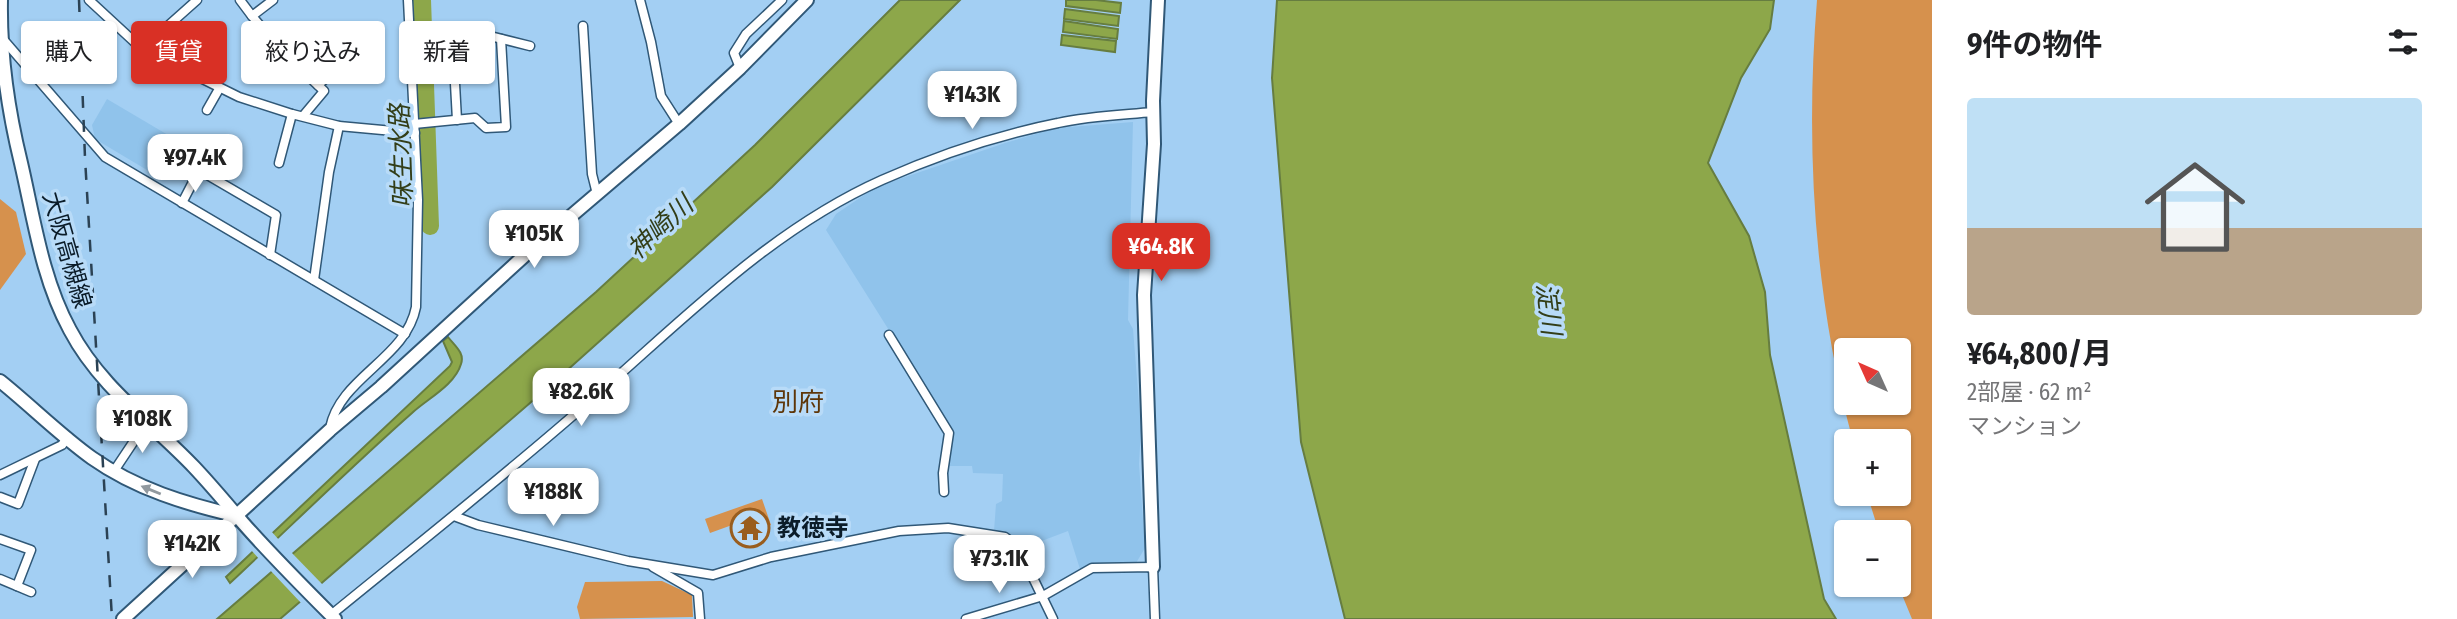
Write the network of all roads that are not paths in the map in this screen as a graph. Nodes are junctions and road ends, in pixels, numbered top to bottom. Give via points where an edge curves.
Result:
1 (1, 0) edge
2 (89, 0) edge
3 (197, 0) edge
4 (240, 0) edge
5 (273, 0) edge
6 (408, 0) edge
7 (640, 0) edge
8 (782, 0) edge
9 (807, 0) edge
10 (1158, 0) edge
11 (252, 16) junction
12 (173, 21) edge
13 (256, 21) edge
14 (409, 21) edge
15 (583, 26) dead end
16 (0, 36) edge
17 (495, 38) edge
18 (131, 39) edge
19 (501, 39) junction
20 (530, 46) dead end
21 (740, 68) junction
22 (209, 84) edge
23 (412, 84) edge
24 (455, 84) edge
25 (318, 85) edge
26 (219, 89) junction
27 (207, 110) dead end
28 (1153, 112) junction
29 (292, 114) junction
30 (303, 116) junction
31 (457, 120) junction
32 (679, 124) junction
33 (339, 126) junction
34 (414, 128) junction
35 (209, 151) dead end
36 (279, 163) dead end
37 (198, 170) junction
38 (597, 194) junction
39 (182, 203) junction
40 (270, 255) junction
41 (314, 281) junction
42 (405, 334) junction
43 (889, 335) dead end
44 (0, 381) edge
45 (146, 423) junction
46 (330, 430) junction
47 (68, 437) junction
48 (35, 458) junction
49 (114, 471) junction
50 (0, 475) edge
51 (944, 492) dead end
52 (0, 497) edge
53 (454, 516) junction
54 (241, 520) junction
55 (0, 539) edge
56 (647, 563) junction
57 (1153, 567) junction
58 (0, 579) edge
59 (17, 586) junction
60 (31, 592) dead end
61 (1043, 596) junction
62 (330, 614) edge
63 (123, 619) edge
64 (700, 619) edge
65 (967, 619) edge
66 (1053, 619) edge
67 (1155, 619) edge

1 - 16 street, 大阪高槻線
2 - 18 street
3 - 12 street
4 - 11 street
5 - 11 street
6 - 14 street
7 - 32 street via 661,96
8 - 21 street via 746,34 734,53
9 - 21 street
10 - 28 street
11 - 13 street
15 - 38 street
16 - 39 street via 105,157
16 - 45 street, 大阪高槻線 via 10,119 52,291 87,358
17 - 19 street
19 - 20 street
19 - 31 street via 506,127 486,128 475,118
21 - 32 street
22 - 26 street
23 - 34 street
24 - 31 street
25 - 30 street via 324,91
26 - 27 street
26 - 29 street
28 - 53 street via 1060,122 981,143 880,181 813,217 741,268
28 - 57 street via 1144,295
29 - 30 street
29 - 36 street
30 - 33 street
31 - 34 street
32 - 38 street
33 - 34 street
33 - 41 street
34 - 42 street via 416,301
35 - 37 street
37 - 39 street
37 - 40 street via 276,215
38 - 46 street
39 - 40 street
40 - 41 street
41 - 42 street
42 - 46 street via 344,398
43 - 51 street via 949,433
44 - 47 street
45 - 49 street
45 - 54 street, 大阪高槻線
46 - 54 street
47 - 48 street via 62,445
47 - 49 street
48 - 50 street
48 - 52 street via 18,504
54 -> 49 street via 190,505
53 - 56 street
53 - 62 street
54 - 62 street, 大阪高槻線
54 - 63 street
55 - 59 street via 31,550
56 - 61 street via 713,575 771,557 899,531 948,528 1005,537 1018,547
56 - 64 street via 698,593
57 - 61 street via 1092,568
57 - 67 street
58 - 59 street
59 - 60 street
61 - 65 street
61 - 66 street

